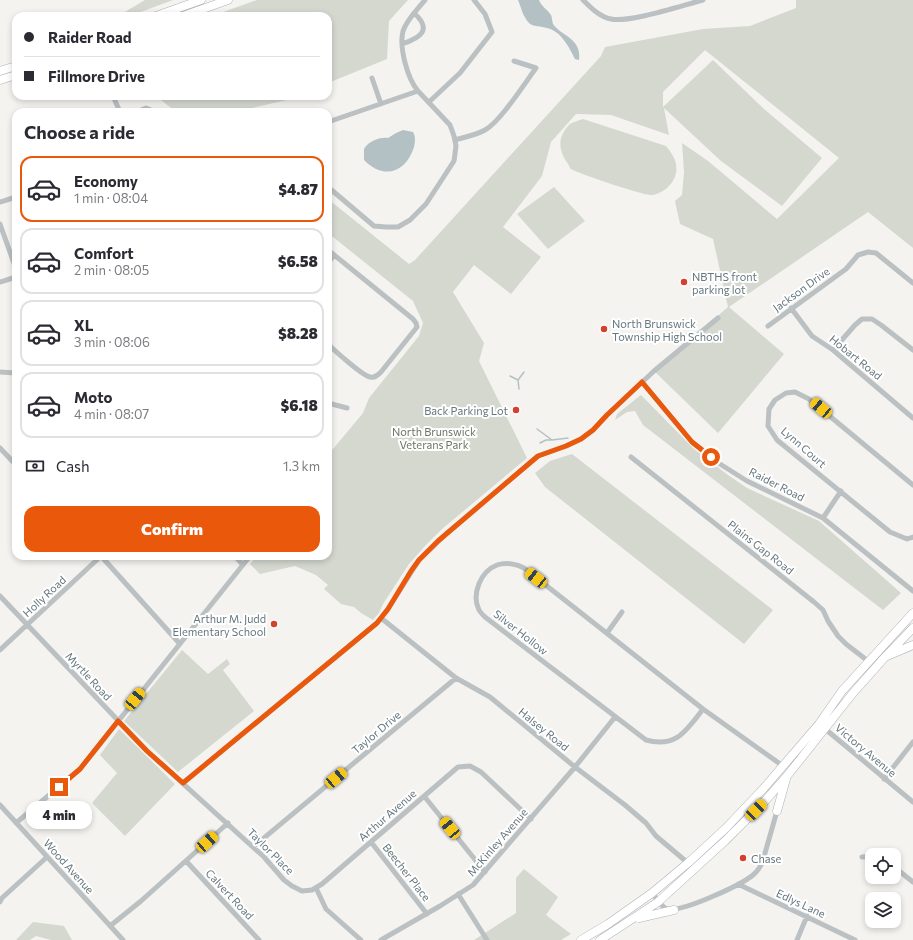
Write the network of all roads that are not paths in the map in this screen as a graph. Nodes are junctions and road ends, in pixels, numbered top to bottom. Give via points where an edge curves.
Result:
1 (201, 0) edge
2 (228, 0) edge
3 (425, 0) edge
4 (474, 0) edge
5 (583, 0) edge
6 (703, 0) edge
7 (167, 12) edge
8 (194, 12) edge
9 (414, 13) junction
10 (402, 44) junction
11 (514, 61) dead end
12 (12, 67) edge
13 (0, 71) edge
14 (12, 76) edge
15 (372, 78) dead end
16 (0, 80) edge
17 (418, 91) junction
18 (429, 102) junction
19 (381, 104) junction
20 (332, 121) edge
21 (455, 140) junction
22 (332, 190) edge
23 (12, 198) edge
24 (0, 202) edge
25 (0, 224) edge
26 (334, 255) joint
27 (12, 258) edge
28 (332, 258) edge
29 (12, 278) edge
30 (0, 282) edge
31 (913, 283) edge
32 (791, 308) junction
33 (718, 318) dead end
34 (768, 326) dead end
35 (332, 347) edge
36 (833, 350) junction
37 (913, 350) edge
38 (0, 372) edge
39 (12, 373) edge
40 (642, 382) junction
41 (332, 404) edge
42 (348, 408) dead end
43 (913, 418) edge
44 (0, 448) edge
45 (631, 457) dead end
46 (12, 461) edge
47 (913, 485) edge
48 (841, 491) junction
49 (822, 518) junction
50 (913, 537) edge
51 (97, 560) edge
52 (105, 560) edge
53 (239, 560) edge
54 (247, 560) edge
55 (243, 565) junction
56 (913, 591) edge
57 (0, 596) edge
58 (622, 612) dead end
59 (913, 613) edge
60 (381, 618) junction
61 (27, 625) junction
62 (913, 628) edge
63 (607, 633) junction
64 (180, 644) junction
65 (913, 645) edge
66 (0, 650) edge
67 (884, 657) junction
68 (868, 661) junction
69 (456, 678) junction
70 (703, 709) junction
71 (615, 717) junction
72 (118, 721) junction
73 (821, 726) junction
74 (913, 742) edge
75 (783, 766) junction
76 (575, 767) junction
77 (787, 776) junction
78 (884, 779) junction
79 (183, 783) junction
80 (424, 796) junction
81 (764, 802) junction
82 (913, 802) edge
83 (0, 805) edge
84 (777, 811) junction
85 (531, 819) junction
86 (16, 823) junction
87 (228, 824) junction
88 (371, 842) junction
89 (253, 847) junction
90 (47, 857) junction
91 (862, 857) dead end
92 (865, 857) edge
93 (186, 861) junction
94 (688, 863) junction
95 (485, 872) junction
96 (901, 873) edge
97 (913, 882) edge
98 (738, 884) junction
99 (316, 888) junction
100 (458, 894) junction
101 (651, 894) junction
102 (0, 902) edge
103 (658, 902) junction
104 (674, 910) junction
105 (427, 914) junction
106 (807, 916) junction
107 (630, 921) junction
108 (110, 926) junction
109 (123, 940) edge
110 (259, 940) edge
111 (361, 940) edge
112 (381, 940) edge
113 (487, 940) edge
114 (582, 940) edge
115 (600, 940) edge
116 (796, 940) edge
117 (855, 940) edge

1 - 7 highway
2 - 8 highway
3 - 9 street
4 - 18 street via 485,14 492,32 460,73
5 - 6 street via 602,16 612,19 632,18
9 - 10 street via 403,31
9 - 10 street via 421,19 422,34 415,40
10 - 17 street via 403,59
11 - 21 street via 536,68 489,127
12 - 13 highway
14 - 16 highway
15 - 19 street
17 - 18 street
17 - 19 street
18 - 21 street via 450,125
19 - 20 street
21 - 22 street via 454,161 426,204 410,220 398,226 374,226
23 - 24 street
25 - 27 street
26 - 28 street
26 - 35 street via 386,296 416,323 417,327 381,372 371,378
29 - 30 street
31 - 32 street, Jackson Drive via 876,253 868,252 858,255 846,269
32 - 34 street, Jackson Drive
32 - 36 street, Hobart Road via 812,336
33 - 40 street
36 - 37 street via 862,319 872,319
36 - 43 street, Hobart Road
38 - 39 street
40 - 49 street, Raider Road via 692,442 720,464
40 - 60 street via 593,430 581,439 538,456 429,549
41 - 42 street
44 - 46 street
45 - 68 street, Plains Gap Road via 814,602 823,610 838,636
47 - 48 street, Lynn Court via 809,398 795,392 786,393 774,400 769,408 768,426 777,440
48 - 49 street
48 - 50 street, Lynn Court via 890,532 907,539
49 - 56 street, Raider Road
51 - 61 street, Holly Road
52 - 64 street
53 - 55 street
54 - 55 street
55 - 64 street
57 - 61 street, Myrtle Road
58 - 63 street
59 - 68 highway
60 - 69 street, Halsey Road
60 - 79 street
61 - 66 street, Holly Road
61 - 72 street, Myrtle Road
62 - 67 highway
63 - 70 street, Silver Hollow
63 - 71 street, Silver Hollow via 517,564 497,565 487,572 478,585 475,597 479,610 485,617
64 - 72 street
65 - 67 highway
67 - 73 highway
68 - 73 highway via 842,691
69 - 76 street, Halsey Road via 490,697
69 - 89 street, Taylor Drive
70 - 71 street, Silver Hollow via 686,731 666,743 646,740
70 - 75 street, Silver Hollow
71 - 76 street, McKinley Avenue
72 - 79 street, Myrtle Road
72 - 86 street via 80,769
73 - 75 highway
73 - 77 highway
73 - 78 street, Victory Avenue
74 - 78 street
75 - 94 highway via 726,828
76 - 85 street, McKinley Avenue
76 - 94 street, Halsey Road via 646,823 656,836
77 - 81 highway
77 - 84 highway
78 - 82 street, Victory Avenue
79 - 87 street, Taylor Place
80 - 85 street, Arthur Avenue via 458,767 470,766 481,772
80 - 88 street, Arthur Avenue
80 - 95 street
81 - 84 highway via 772,803
81 - 103 highway via 712,854
83 - 86 street, Wood Avenue
84 - 98 street via 768,847 760,866 753,875
85 - 95 street, McKinley Avenue
86 - 90 street, Wood Avenue
87 - 89 street, Taylor Place
87 - 93 street
88 - 99 street, Arthur Avenue
88 - 105 street, Beecher Place
89 - 99 street, Taylor Place via 292,886 302,890
90 - 102 street
90 - 108 street, Wood Avenue
91 - 92 street
93 - 108 street
93 - 110 street, Calvert Road
94 - 101 highway
95 - 100 street, McKinley Avenue via 473,885
96 - 97 street
98 - 104 street
98 - 106 street, Edlys Lane
99 - 111 street via 326,909
100 - 105 street, McKinley Avenue
100 - 113 street
101 - 103 street
101 - 114 highway
103 - 104 street via 665,908
103 - 107 highway
104 - 107 highway
105 - 112 street, McKinley Avenue
106 - 116 street
106 - 117 street, Edlys Lane
107 - 115 highway
108 - 109 street, Wood Avenue

